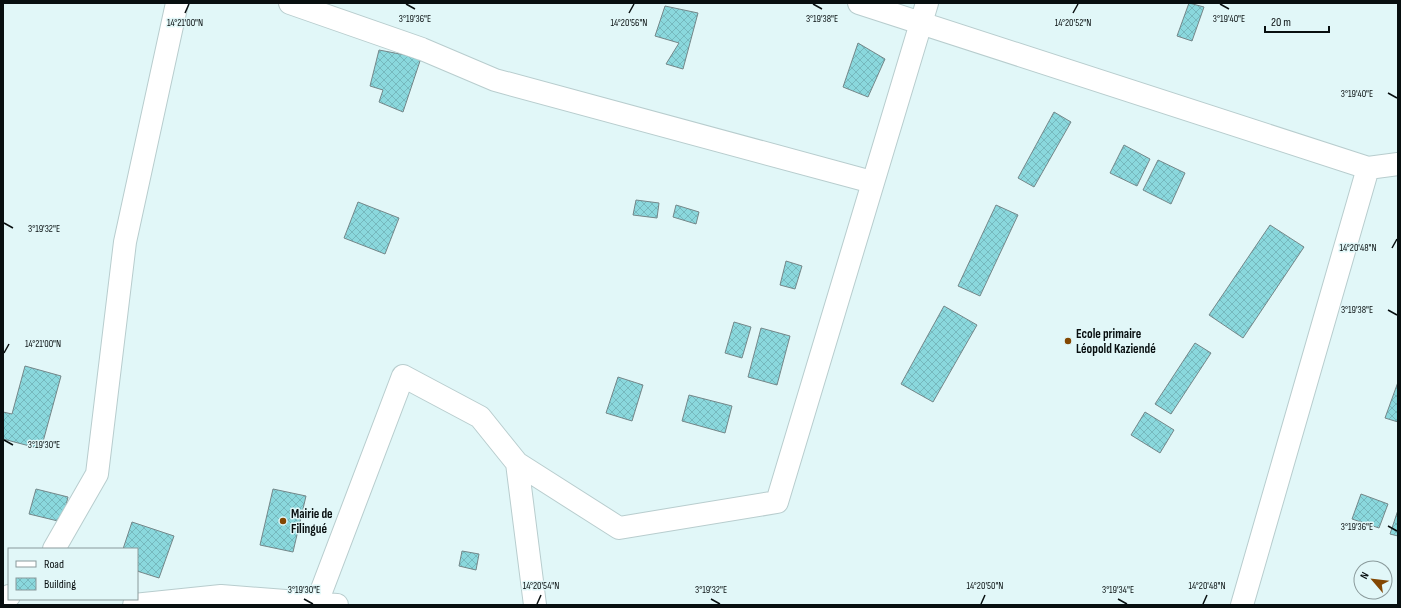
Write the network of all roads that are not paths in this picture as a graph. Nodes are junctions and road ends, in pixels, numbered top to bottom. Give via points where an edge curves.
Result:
1 (177, 3) edge
2 (290, 3) edge
3 (860, 3) edge
4 (924, 12) edge
5 (1398, 164) edge
6 (1368, 168) junction
7 (872, 182) junction
8 (517, 463) junction
9 (55, 548) edge
10 (134, 605) edge
11 (323, 605) edge
12 (535, 605) edge
13 (1242, 605) edge

1 - 9 street via 125,242 97,474
2 - 7 street via 422,48 495,80
3 - 4 street
4 - 6 street
4 - 7 street
5 - 6 street
6 - 13 street
7 - 8 street via 777,502 619,528
8 - 11 street via 480,417 403,376
8 - 12 street
10 - 11 street via 221,596

